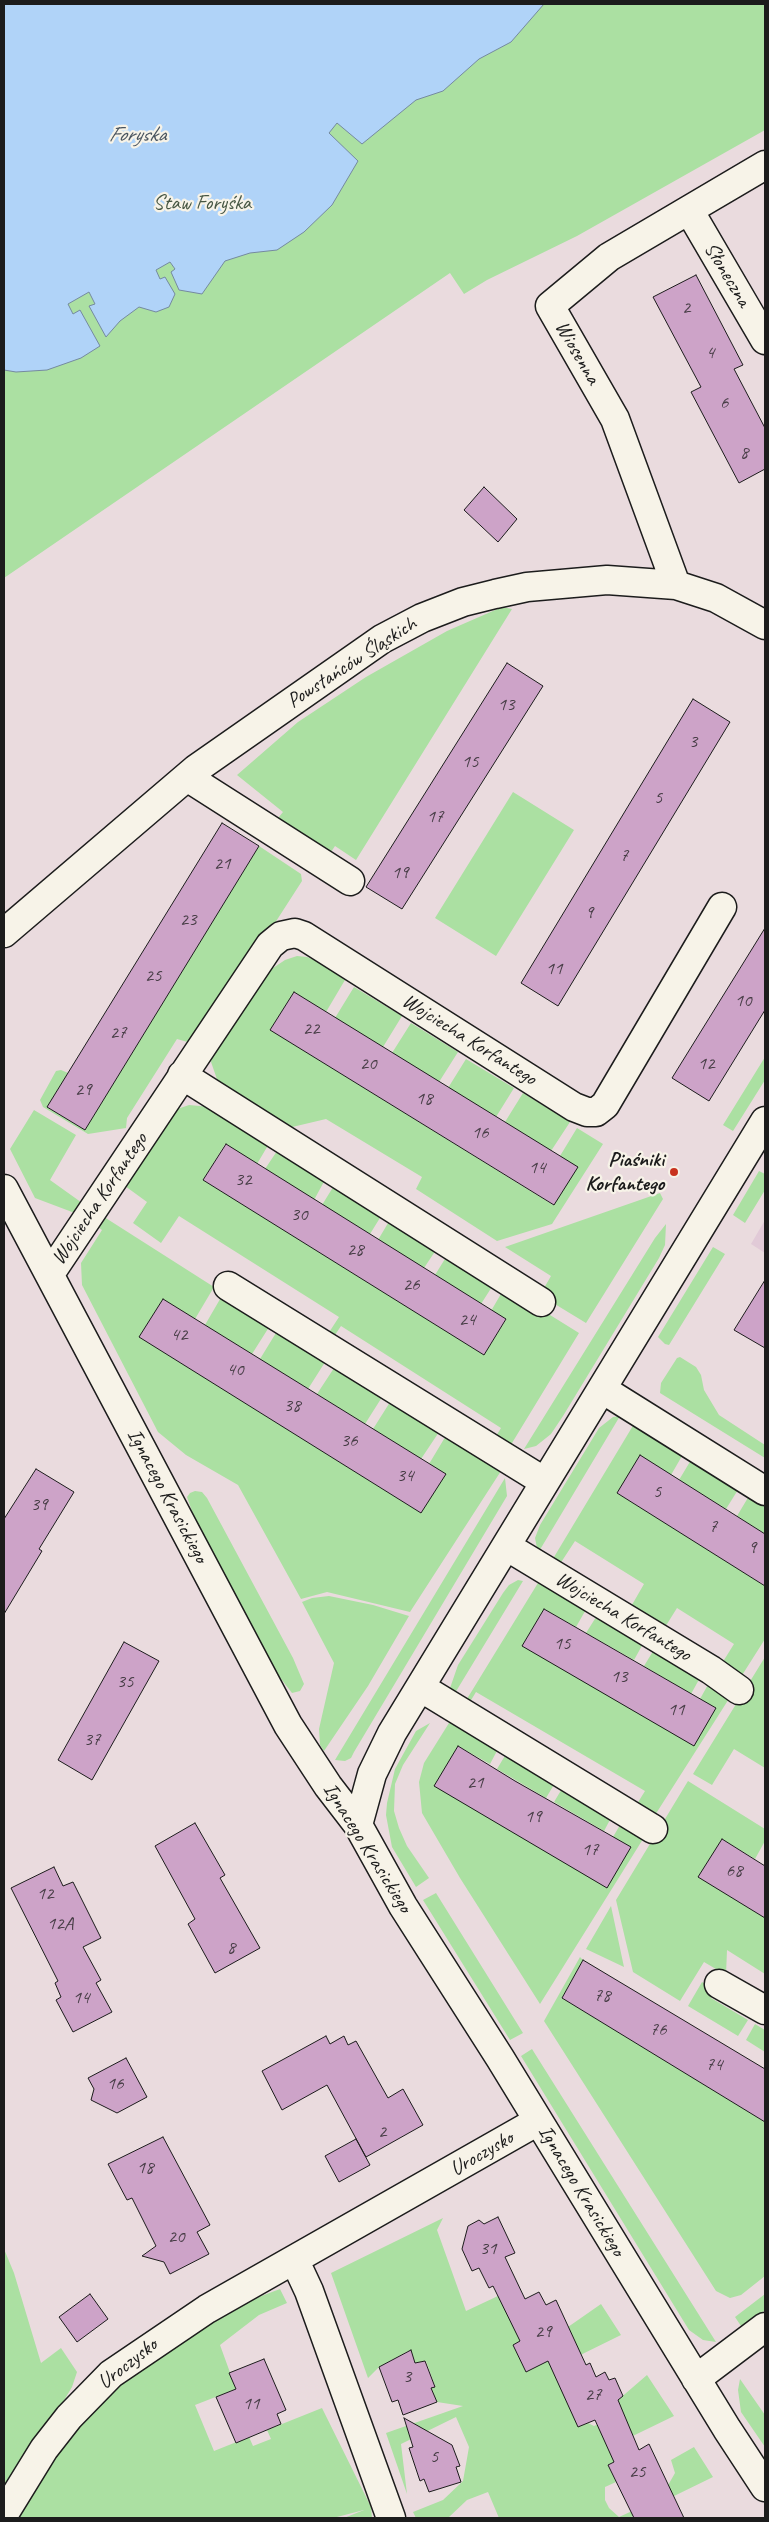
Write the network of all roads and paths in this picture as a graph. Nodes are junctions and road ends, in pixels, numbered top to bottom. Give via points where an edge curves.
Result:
1 (765, 165) edge
2 (689, 210) junction
3 (765, 340) edge
4 (676, 585) junction
5 (765, 625) edge
6 (187, 777) junction
7 (350, 881) dead end
8 (722, 907) dead end
9 (4, 933) edge
10 (182, 1075) junction
11 (765, 1122) edge
12 (4, 1189) edge
13 (50, 1274) junction
14 (228, 1286) dead end
15 (541, 1302) dead end
16 (602, 1389) junction
17 (545, 1482) junction
18 (765, 1491) edge
19 (506, 1546) junction
20 (420, 1686) junction
21 (739, 1690) dead end
22 (358, 1825) junction
23 (652, 1829) dead end
24 (719, 1984) dead end
25 (765, 2010) edge
26 (538, 2121) junction
27 (295, 2261) junction
28 (765, 2327) edge
29 (696, 2379) junction
30 (765, 2487) edge
31 (4, 2514) edge
32 (391, 2518) edge

1 - 2 street, Wiosenna
2 - 3 street, Słoneczna
2 - 4 street, Wiosenna via 609,257 550,306 615,419
4 - 5 street, Powstańców Śląskich via 716,598
4 - 6 street, Powstańców Śląskich via 607,580 548,585 463,602 422,618 374,644
6 - 7 street
6 - 9 street, Powstańców Śląskich
8 - 10 street, Wojciecha Korfantego via 605,1106 596,1112 574,1107 295,933 281,936 270,945
10 - 13 street, Wojciecha Korfantego
10 - 15 street
11 - 16 street
12 - 13 street, Ignacego Krasickiego
13 - 22 street, Ignacego Krasickiego via 288,1725
14 - 17 street
16 - 17 street
16 - 18 street
17 - 19 street
19 - 20 street
19 - 21 street, Wojciecha Korfantego
20 - 22 street via 372,1774
20 - 23 street
22 - 26 street, Ignacego Krasickiego via 403,1906
24 - 25 street
26 - 27 street, Uroczysko
26 - 29 street, Ignacego Krasickiego
27 - 31 street, Uroczysko via 207,2308 111,2374 69,2417 44,2449
27 - 32 street via 309,2291
28 - 29 street
29 - 30 street, Ignacego Krasickiego

